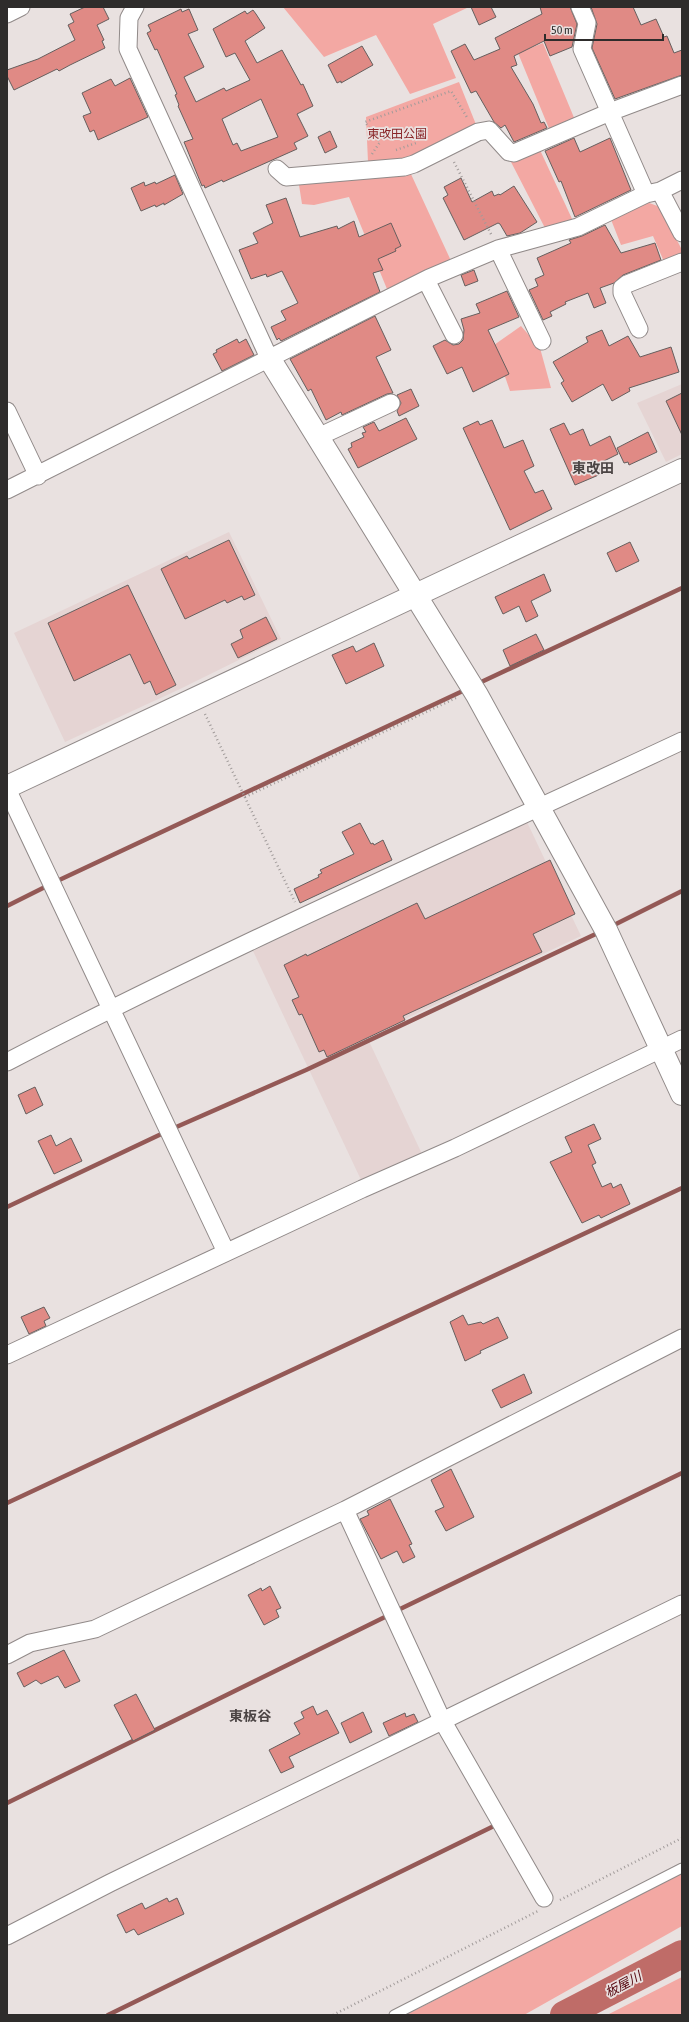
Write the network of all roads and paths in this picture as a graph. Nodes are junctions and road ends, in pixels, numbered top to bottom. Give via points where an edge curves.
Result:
1 (21, 7) edge
2 (135, 7) edge
3 (580, 7) edge
4 (7, 14) edge
5 (682, 85) edge
6 (610, 112) junction
7 (277, 169) dead end
8 (682, 180) edge
9 (653, 192) junction
10 (682, 233) edge
11 (498, 249) junction
12 (682, 262) edge
13 (426, 280) junction
14 (640, 329) dead end
15 (454, 335) dead end
16 (542, 341) dead end
17 (269, 358) junction
18 (390, 403) dead end
19 (7, 411) edge
20 (318, 437) junction
21 (682, 470) edge
22 (38, 476) junction
23 (7, 490) edge
24 (416, 594) junction
25 (474, 690) junction
26 (197, 697) junction
27 (682, 741) edge
28 (7, 788) edge
29 (245, 797) junction
30 (537, 807) junction
31 (303, 918) junction
32 (111, 1008) junction
33 (682, 1039) edge
34 (660, 1049) junction
35 (7, 1062) edge
36 (682, 1094) edge
37 (226, 1252) junction
38 (682, 1338) edge
39 (7, 1356) edge
40 (346, 1510) junction
41 (682, 1604) edge
42 (7, 1655) edge
43 (442, 1720) junction
44 (682, 1838) edge
45 (682, 1868) edge
46 (546, 1904) junction
47 (7, 1936) edge
48 (333, 2015) edge
49 (394, 2015) edge

1 - 4 street
2 - 17 street via 129,18 128,50
3 - 6 street via 586,23 582,49
5 - 6 street
6 - 7 street via 514,153 509,152 489,130 478,132 404,167 286,177
6 - 9 street
8 - 9 street
9 - 10 street
9 - 11 street via 578,227
11 - 13 street
11 - 16 street
12 - 14 street via 622,288 622,293
13 - 15 street
13 - 17 street
17 - 20 street
17 - 22 street
18 - 20 street
19 - 22 street
20 - 24 street
21 - 24 street
22 - 23 street
24 - 25 street
24 - 26 street
25 - 29 path
25 - 30 street
26 - 28 street
26 - 29 path
27 - 30 street
28 - 32 street
29 - 31 path
30 - 31 street
30 - 34 street via 606,930
31 - 32 street
32 - 35 street
32 - 37 street
33 - 34 street
34 - 36 street
34 - 37 street via 455,1148
37 - 39 street
38 - 40 street
40 - 42 street via 95,1629 30,1643
40 - 43 street
41 - 43 street
43 - 46 street
43 - 47 street
44 - 46 path
45 - 49 lane
46 - 48 path

